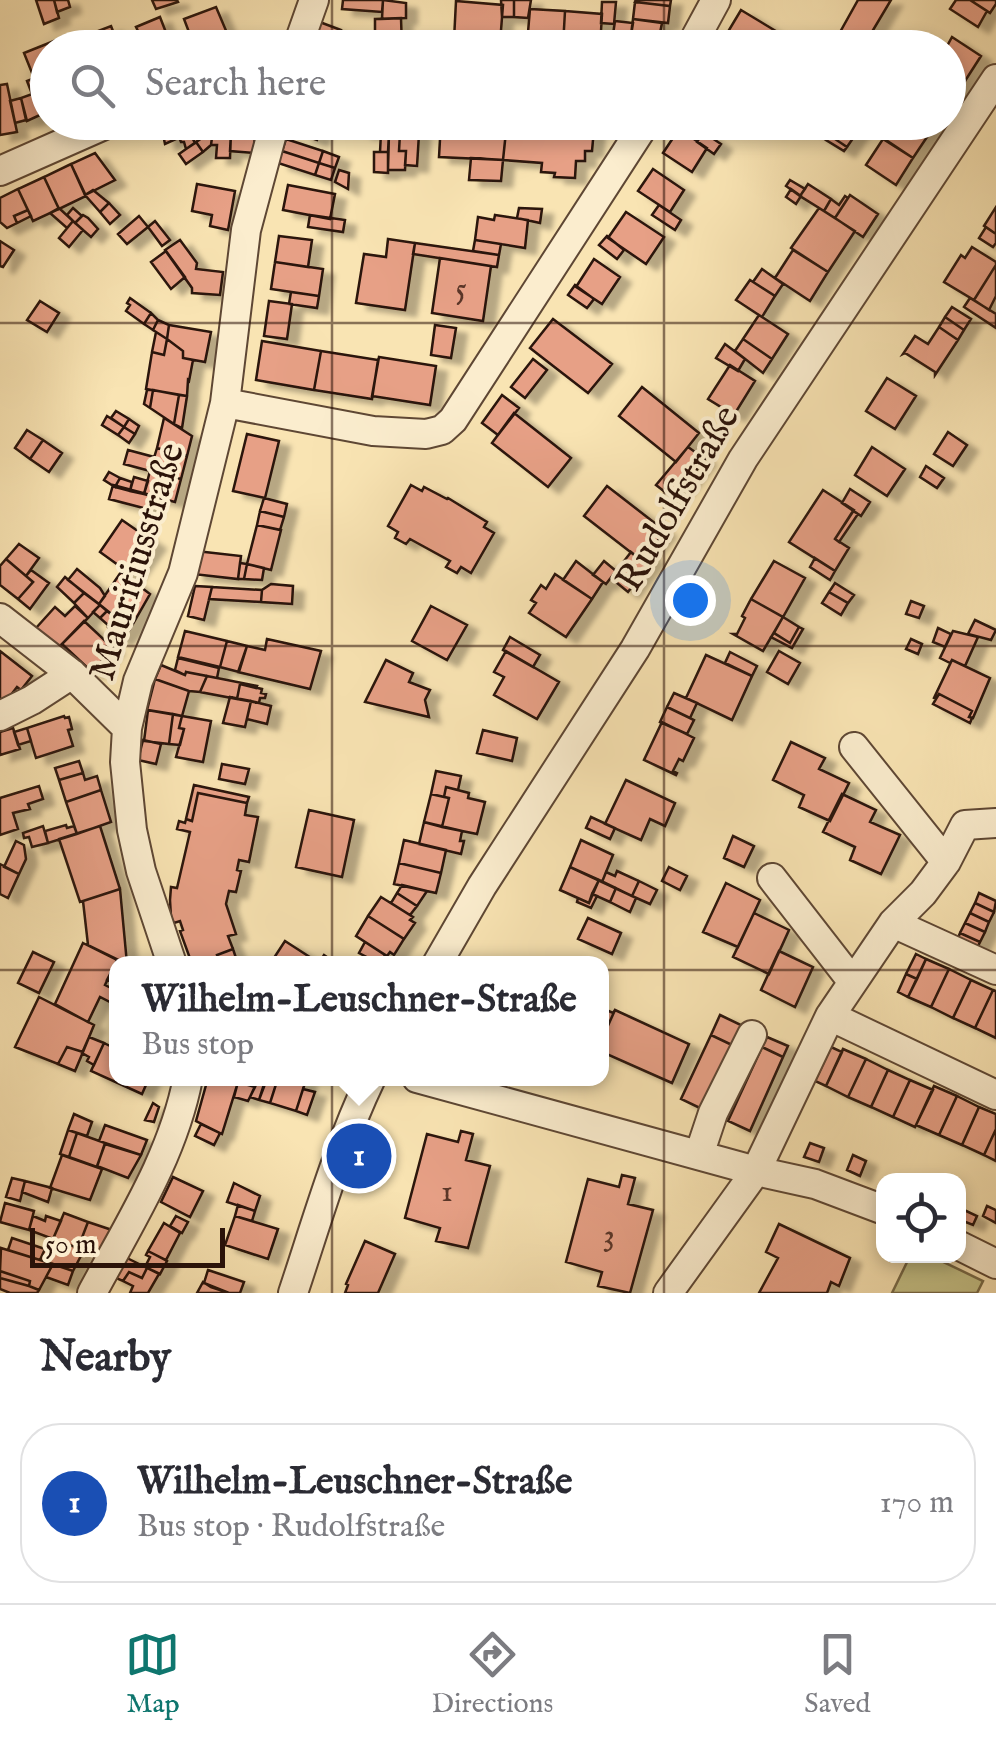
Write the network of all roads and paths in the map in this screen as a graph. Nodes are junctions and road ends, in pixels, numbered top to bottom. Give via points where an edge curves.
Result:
1 (314, 0) edge
2 (716, 0) edge
3 (304, 30) edge
4 (700, 30) edge
5 (996, 79) edge
6 (966, 124) edge
7 (71, 140) edge
8 (270, 140) edge
9 (634, 140) edge
10 (955, 140) edge
11 (0, 172) edge
12 (225, 403) junction
13 (0, 618) edge
14 (72, 674) junction
15 (0, 716) edge
16 (127, 728) junction
17 (854, 747) dead end
18 (996, 822) edge
19 (946, 862) junction
20 (772, 878) dead end
21 (894, 923) junction
22 (169, 956) edge
23 (442, 956) edge
24 (996, 970) edge
25 (852, 982) junction
26 (830, 1016) junction
27 (752, 1034) dead end
28 (186, 1086) edge
29 (367, 1086) edge
30 (446, 1086) edge
31 (996, 1095) edge
32 (699, 1155) junction
33 (756, 1172) junction
34 (876, 1207) edge
35 (966, 1249) edge
36 (996, 1264) edge
37 (92, 1293) edge
38 (293, 1293) edge
39 (668, 1293) edge

1 - 3 street
2 - 4 street
5 - 6 street, Rudolfstraße
7 - 11 street
8 - 12 street, Mauritiusstraße via 246,230
9 - 12 street via 442,430 372,432
10 - 23 street, Rudolfstraße via 743,459 635,649
12 - 16 street, Mauritiusstraße via 183,573 138,681
13 - 14 street
14 - 15 street
14 - 16 street
16 - 22 street, Mauritiusstraße via 132,830
17 - 19 street
18 - 19 street via 965,825
19 - 21 street
20 - 25 street
21 - 24 street
21 - 25 street
25 - 26 street
26 - 31 street
26 - 33 street
27 - 32 street
28 - 37 street via 163,1159
29 - 38 street
30 - 32 street
32 - 33 street
33 - 34 street
33 - 39 street
35 - 36 street

